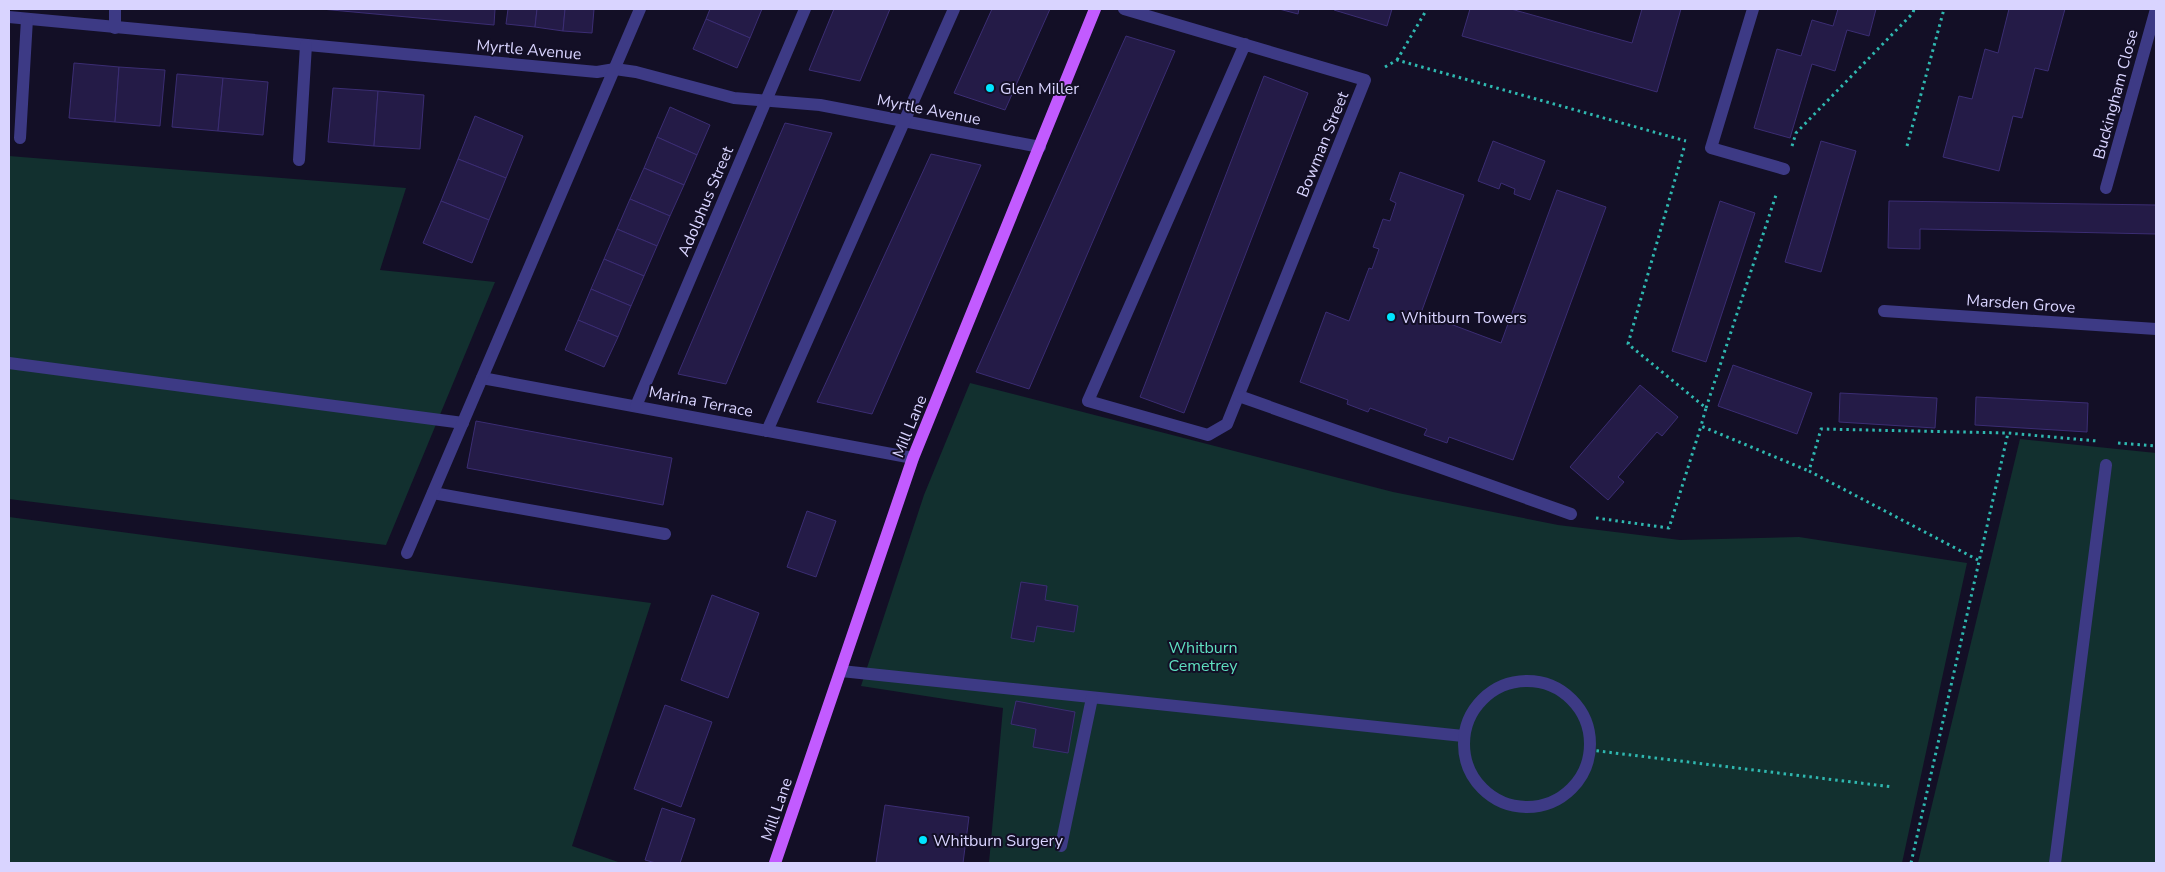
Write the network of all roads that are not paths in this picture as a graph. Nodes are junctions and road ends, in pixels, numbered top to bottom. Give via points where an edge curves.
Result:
1 (115, 9) edge
2 (640, 9) edge
3 (805, 9) edge
4 (954, 9) edge
5 (1095, 9) edge
6 (1124, 9) edge
7 (1753, 9) edge
8 (2156, 9) edge
9 (9, 17) edge
10 (27, 19) junction
11 (115, 28) junction
12 (1245, 44) junction
13 (306, 45) junction
14 (615, 69) junction
15 (766, 100) junction
16 (905, 121) junction
17 (20, 138) dead end
18 (1040, 147) junction
19 (299, 160) dead end
20 (1784, 169) road end
21 (2106, 188) dead end
22 (1884, 310) dead end
23 (2156, 329) edge
24 (9, 363) edge
25 (482, 378) junction
26 (1238, 396) junction
27 (636, 406) junction
28 (463, 422) junction
29 (767, 431) junction
30 (913, 458) junction
31 (2106, 466) dead end
32 (433, 493) junction
33 (1571, 514) road end
34 (665, 534) dead end
35 (407, 553) dead end
36 (841, 671) junction
37 (1092, 698) junction
38 (1464, 736) junction
39 (1061, 846) dead end
40 (775, 863) edge
41 (2055, 863) edge

1 - 11 street
2 - 14 street
3 - 15 street, Adolphus Street
4 - 16 street
5 - 18 main road, Mill Lane
6 - 12 street, Bowman Street
7 - 20 street via 1711,148
8 - 21 street, Buckingham Close
9 - 10 street, Myrtle Avenue
10 - 11 street, Myrtle Avenue
10 - 17 street
11 - 13 street, Myrtle Avenue
12 - 26 street, Bowman Street via 1365,80
12 - 26 street, Bowman Street via 1088,401 1208,435 1227,424
13 - 14 street, Myrtle Avenue via 597,72
13 - 19 street
14 - 15 street, Myrtle Avenue via 734,98
14 - 25 street
15 - 16 street, Myrtle Avenue via 820,105
15 - 27 street, Adolphus Street
16 - 18 street, Myrtle Avenue
16 - 29 street
18 - 30 main road, Mill Lane
22 - 23 street, Marsden Grove
24 - 28 street
25 - 27 street, Marina Terrace
25 - 28 street
26 - 33 street
27 - 29 street, Marina Terrace
28 - 32 street
29 - 30 street, Marina Terrace
30 - 36 main road, Mill Lane
31 - 41 street
32 - 34 street
32 - 35 street
36 - 37 street
36 - 40 main road, Mill Lane
37 - 38 street
37 - 39 street
38 - 38 street via 1464,757 1472,777 1492,797 1505,804 1526,808 1547,805 1566,795 1580,780 1589,762 1591,741 1586,720 1576,703 1560,689 1541,682 1520,680 1500,686 1482,698 1470,716

